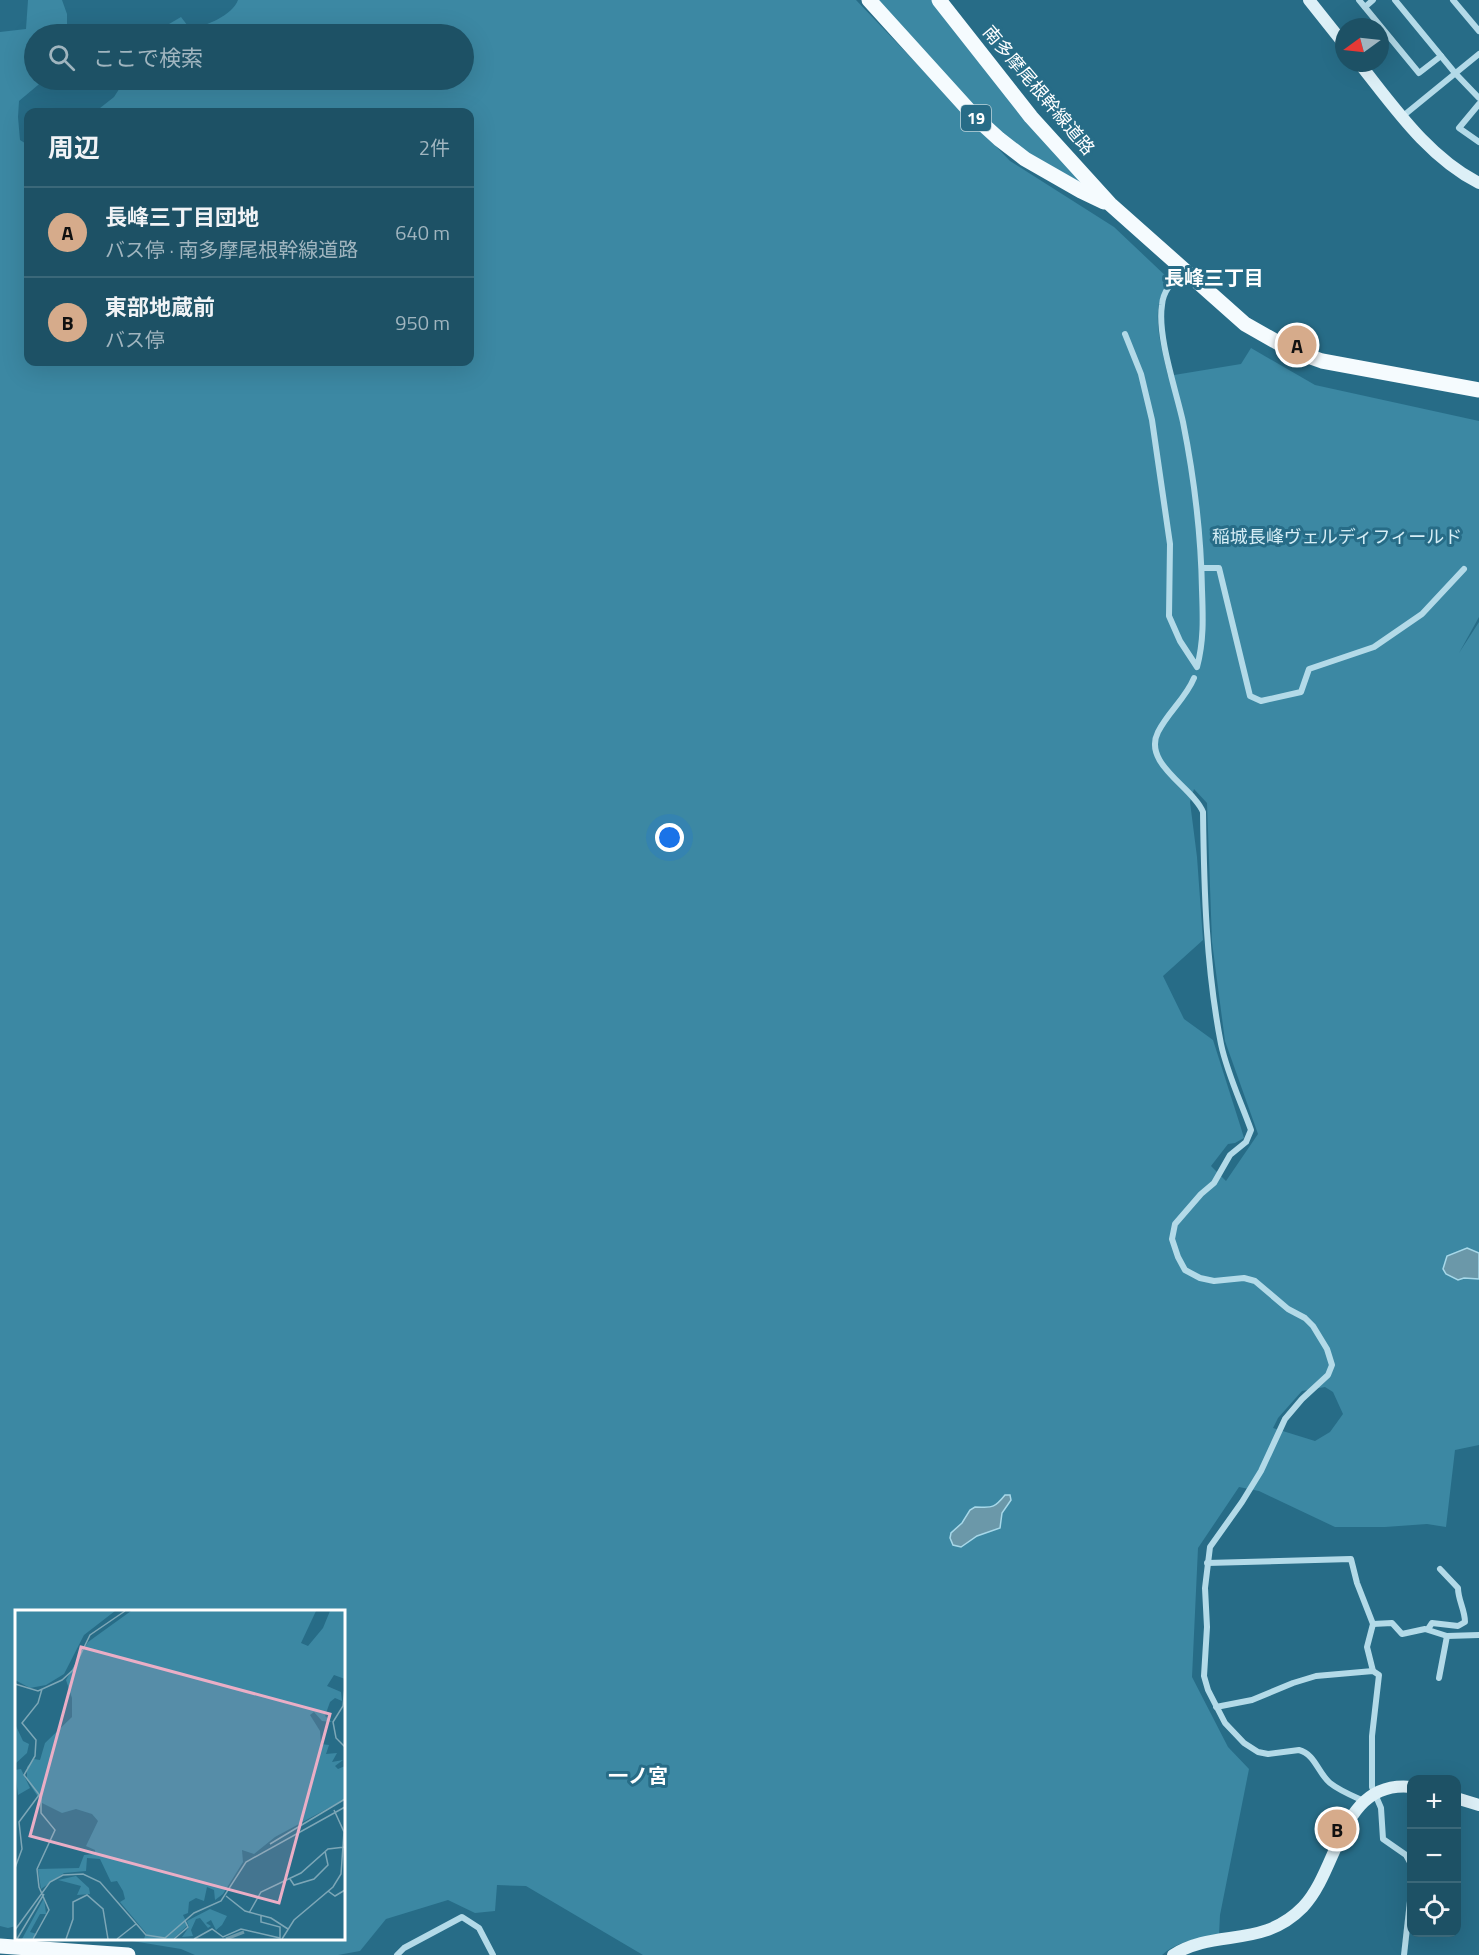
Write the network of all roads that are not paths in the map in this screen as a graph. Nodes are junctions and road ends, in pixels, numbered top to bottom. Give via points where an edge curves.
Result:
1 (868, 0) edge
2 (939, 0) edge
3 (1309, 0) edge
4 (1359, 0) edge
5 (1373, 0) edge
6 (1395, 0) edge
7 (1453, 0) edge
8 (1365, 7) junction
9 (1479, 31) edge
10 (1335, 33) edge
11 (1479, 54) edge
12 (1441, 56) junction
13 (1366, 72) edge
14 (1455, 73) junction
15 (1479, 98) edge
16 (1479, 104) edge
17 (1403, 116) junction
18 (1479, 142) edge
19 (1479, 183) edge
20 (1110, 204) junction
21 (1184, 270) junction
22 (1125, 334) dead end
23 (1479, 390) edge
24 (1202, 568) junction
25 (1464, 569) dead end
26 (1194, 678) dead end
27 (1207, 1563) junction
28 (1440, 1569) dead end
29 (1374, 1624) junction
30 (1428, 1629) junction
31 (1479, 1635) edge
32 (1447, 1636) junction
33 (1372, 1671) junction
34 (1439, 1678) dead end
35 (1216, 1707) junction
36 (1407, 1787) edge
37 (1369, 1798) junction
38 (1461, 1800) edge
39 (1479, 1805) edge
40 (1407, 1857) edge
41 (1407, 1928) edge
42 (0, 1946) edge
43 (128, 1955) edge
44 (397, 1955) edge
45 (493, 1955) edge
46 (1173, 1955) edge
47 (1404, 1955) edge

1 - 20 main road, 南多摩尾根幹線道路 / 19 via 999,139 1025,159
2 - 20 main road, 南多摩尾根幹線道路 / 19 via 1031,117
3 - 10 main road
4 - 8 street
5 - 8 street
6 - 12 street
7 - 9 street
8 - 12 street via 1419,73
11 - 14 street
12 - 14 street
13 - 17 main road
14 - 15 street
14 - 17 street
16 - 18 street via 1459,128
17 - 19 main road via 1436,154
20 - 21 main road, 南多摩尾根幹線道路 / 19
21 - 23 main road, 南多摩尾根幹線道路 / 19 via 1245,324 1291,350 1337,366
21 - 24 street via 1167,290 1161,312 1192,471
22 - 24 street via 1141,374 1152,420 1170,544 1169,616 1197,667 1203,635
24 - 25 street via 1219,568 1250,696 1261,701 1301,692 1309,669 1374,647 1422,614
26 - 27 street via 1160,729 1156,744 1165,769 1203,812 1204,898 1220,1034 1229,1072 1251,1130 1214,1183 1175,1224 1172,1239 1185,1270 1214,1281 1255,1281 1305,1318 1318,1333 1332,1365 1328,1375 1285,1419 1261,1471 1213,1541
27 - 29 street via 1351,1558
27 - 35 street via 1204,1676
28 - 30 street via 1458,1588 1465,1622 1458,1626 1432,1623
29 - 30 street via 1392,1623 1402,1634
29 - 33 street via 1367,1647
30 - 32 street
31 - 32 street
32 - 34 street
33 - 35 street via 1316,1676 1252,1700
33 - 37 street via 1379,1675
35 - 37 street via 1233,1733 1251,1748 1268,1754 1304,1751 1336,1788
36 - 37 main road via 1395,1787
37 - 40 street via 1381,1808 1383,1839
37 - 46 main road via 1352,1816 1316,1889 1301,1909 1265,1932 1199,1942
38 - 39 main road
41 - 47 street
42 - 43 main road
44 - 45 street via 462,1917 479,1928

